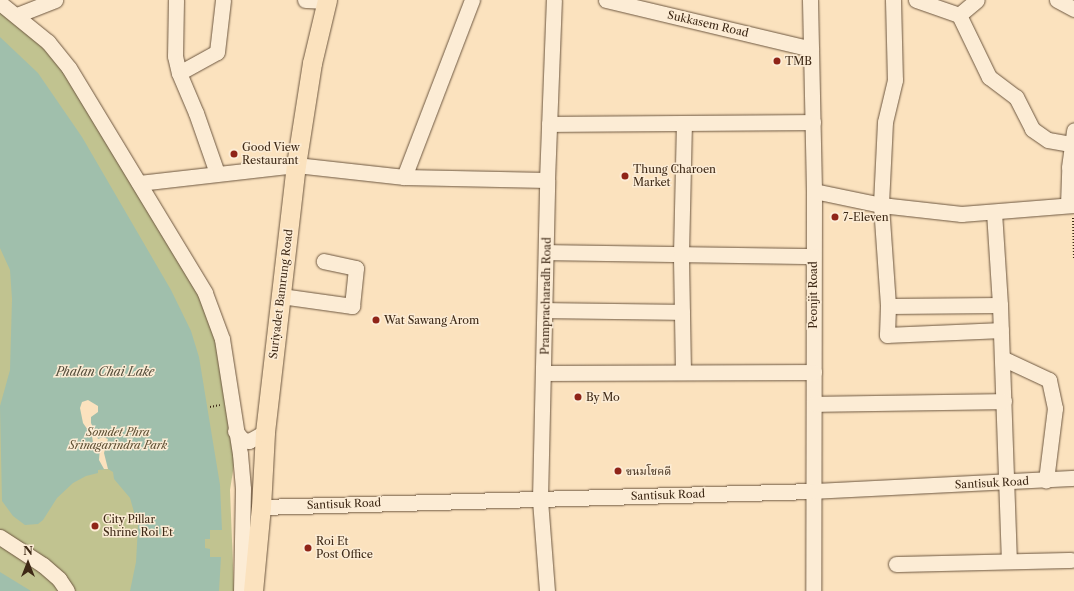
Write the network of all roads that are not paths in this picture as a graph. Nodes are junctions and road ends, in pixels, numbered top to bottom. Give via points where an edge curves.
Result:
1 (55, 0) edge
2 (176, 0) edge
3 (223, 0) edge
4 (305, 0) edge
5 (472, 0) edge
6 (554, 0) edge
7 (606, 0) edge
8 (810, 0) edge
9 (893, 0) edge
10 (916, 0) edge
11 (977, 0) edge
12 (1057, 0) edge
13 (327, 1) edge
14 (0, 3) edge
15 (1074, 10) edge
16 (18, 15) junction
17 (959, 15) junction
18 (811, 49) junction
19 (179, 73) junction
20 (813, 122) junction
21 (549, 124) junction
22 (684, 124) junction
23 (1072, 137) edge
24 (296, 166) junction
25 (217, 173) junction
26 (404, 177) junction
27 (547, 180) junction
28 (139, 183) junction
29 (814, 191) junction
30 (1072, 205) edge
31 (881, 206) junction
32 (994, 212) junction
33 (547, 252) junction
34 (681, 254) junction
35 (813, 256) junction
36 (324, 261) dead end
37 (281, 296) junction
38 (1000, 305) junction
39 (888, 306) junction
40 (546, 310) junction
41 (682, 312) junction
42 (1001, 330) junction
43 (1002, 358) junction
44 (683, 372) junction
45 (814, 372) junction
46 (545, 373) junction
47 (1004, 401) junction
48 (814, 404) junction
49 (234, 431) junction
50 (265, 432) junction
51 (1074, 478) edge
52 (1046, 480) junction
53 (1007, 482) junction
54 (812, 491) junction
55 (540, 499) junction
56 (261, 507) junction
57 (0, 537) edge
58 (1009, 560) junction
59 (1071, 560) dead end
60 (896, 564) dead end
61 (67, 591) edge
62 (241, 591) edge
63 (253, 591) edge
64 (547, 591) edge
65 (813, 591) edge

1 - 16 street
2 - 19 street via 175,56
3 - 19 street via 217,52
4 - 13 street
5 - 26 street
6 - 21 street, Prampracharadh Road
7 - 18 street, Sukkasem Road
8 - 18 street, Peonjit Road
9 - 31 street via 895,80 885,122
10 - 17 street
11 - 17 street
12 - 15 street
13 - 24 main road, Suriyadet Bamrung Road via 312,63
14 - 16 street
16 - 28 street via 48,42 69,68
17 - 23 street via 989,77 1016,97 1032,129 1048,140
18 - 20 street, Peonjit Road
19 - 25 street via 196,112
20 - 22 street
20 - 29 street, Peonjit Road
21 - 22 street
21 - 27 street, Prampracharadh Road
22 - 34 street
23 - 30 street
24 - 25 street
24 - 26 street
24 - 37 main road, Suriyadet Bamrung Road
25 - 28 street
26 - 27 street
27 - 33 street, Prampracharadh Road
28 - 49 street via 205,293 222,339
29 - 31 street
29 - 35 street, Peonjit Road
30 - 32 street
31 - 32 street via 961,214
31 - 39 street
32 - 38 street
33 - 34 street
33 - 40 street, Prampracharadh Road
34 - 35 street
34 - 41 street
35 - 45 street, Peonjit Road
36 - 37 street via 356,268 352,306
37 - 50 main road, Suriyadet Bamrung Road
38 - 39 street
38 - 42 street
39 - 42 street via 887,335
40 - 41 street
40 - 46 street, Prampracharadh Road
41 - 44 street
42 - 43 street
43 - 47 street
43 - 52 street via 1049,380 1055,408
44 - 45 street
44 - 46 street
45 - 48 street, Peonjit Road
46 - 55 street, Prampracharadh Road
47 - 48 street
47 - 53 street
48 - 54 street, Peonjit Road
49 - 50 street via 242,440 249,441
49 - 62 street via 243,489
50 - 56 main road, Suriyadet Bamrung Road
51 - 52 street, Santisuk Road
52 - 53 street, Santisuk Road
53 - 54 street, Santisuk Road
53 - 58 street
54 - 55 street, Santisuk Road
54 - 65 street, Peonjit Road
55 - 56 street, Santisuk Road
55 - 64 street, Prampracharadh Road
56 - 63 main road, Suriyadet Bamrung Road
57 - 61 street via 43,565 59,579
58 - 59 street
58 - 60 street

